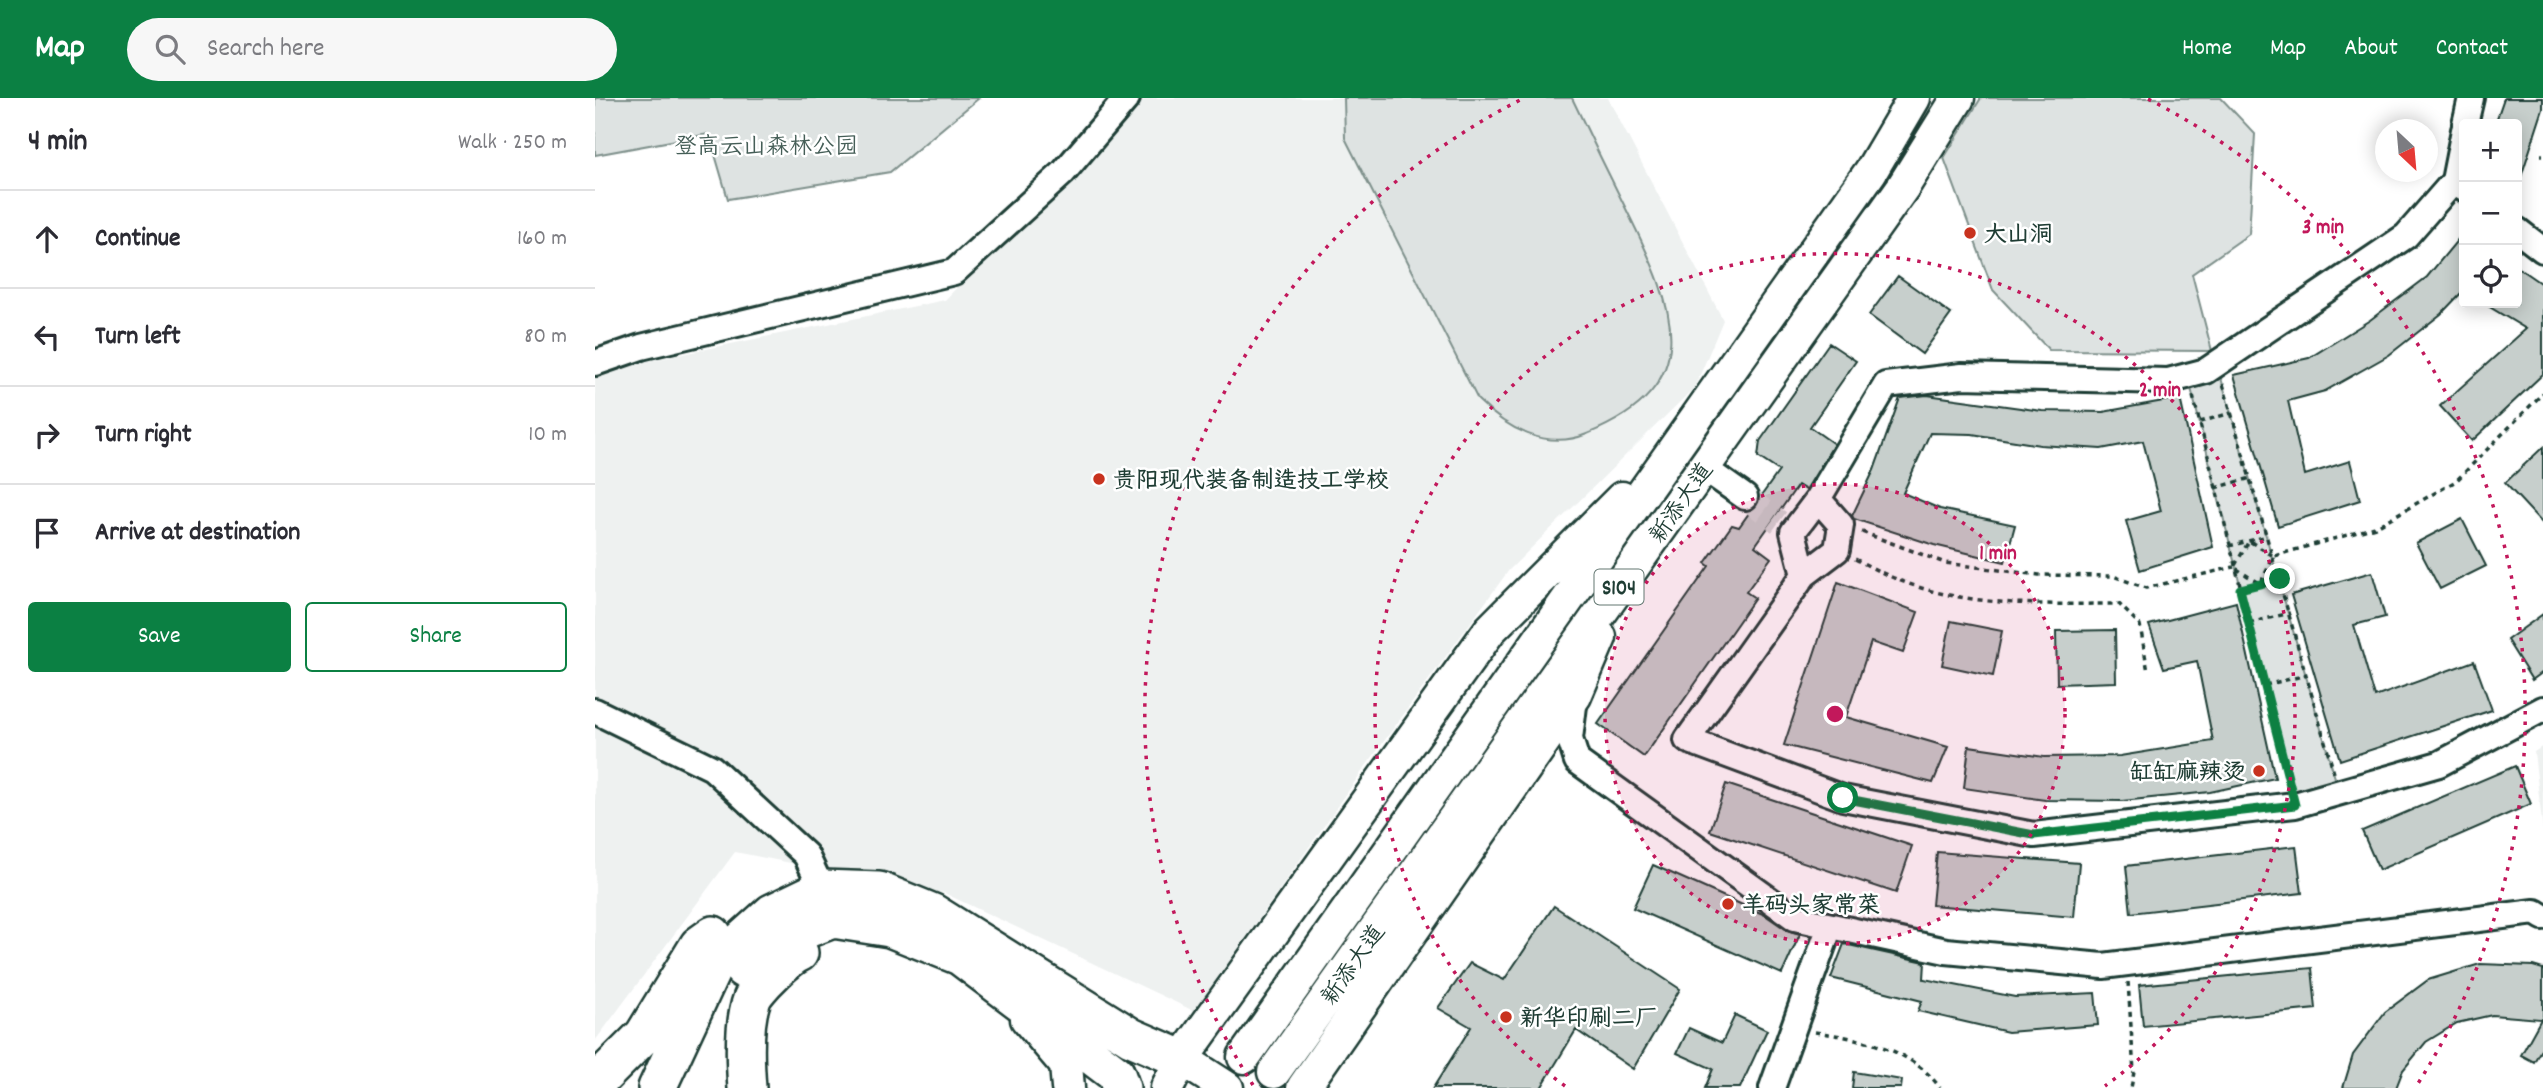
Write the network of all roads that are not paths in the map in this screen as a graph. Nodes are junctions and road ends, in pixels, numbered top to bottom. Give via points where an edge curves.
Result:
1 (1127, 98) edge
2 (1914, 98) edge
3 (1958, 98) edge
4 (2471, 98) edge
5 (2466, 119) edge
6 (2459, 185) edge
7 (2522, 234) edge
8 (2543, 250) edge
9 (595, 363) edge
10 (1685, 435) junction
11 (1704, 468) junction
12 (1745, 497) tunnel mouth
13 (1818, 499) junction
14 (1804, 575) junction
15 (1626, 578) junction
16 (1575, 696) junction
17 (2543, 709) edge
18 (595, 711) edge
19 (822, 889) junction
20 (2543, 917) edge
21 (856, 923) junction
22 (1829, 926) junction
23 (960, 956) junction
24 (1244, 1057) dead end
25 (1274, 1072) dead end
26 (1174, 1073) edge
27 (595, 1084) edge
28 (657, 1088) edge
29 (683, 1088) edge
30 (747, 1088) edge
31 (1068, 1088) edge
32 (1121, 1088) edge
33 (1227, 1088) edge
34 (1303, 1088) edge
35 (1772, 1088) edge

1 - 9 street via 1063,173 954,272 641,347
2 - 10 main road, 新添大道 / S104 via 1871,171
3 - 11 main road, 新添大道 / S104 via 1903,187
4 - 5 street
6 - 13 street via 2406,236 2217,364 2188,376 2168,382 1962,376 1886,384
7 - 8 street
10 - 24 main road, 新添大道 / S104
10 - 26 main road via 1490,630
11 - 12 street
11 - 15 main road, 新添大道 / S104
13 - 14 street via 1786,527
13 - 14 street via 1840,525 1837,550
14 - 17 street via 1687,740 1843,798 2034,835 2295,805 2439,764
15 - 16 main road
15 - 25 main road, 新添大道 / S104
16 - 22 street via 1570,738 1577,761 1794,918
16 - 34 main road
18 - 19 street via 712,768 806,855
19 - 26 highway via 879,891 933,913 1131,1037
19 - 27 highway via 754,905 699,945 643,1035
19 - 28 highway via 772,913 714,965
20 - 22 street via 2535,912 2103,966 1946,951
21 - 23 highway via 890,928
21 - 29 highway via 833,919 778,940 740,971 713,1017
21 - 30 highway via 790,957 752,998 745,1054
22 - 35 street
23 - 31 main road via 1051,1045 1066,1065
23 - 32 highway via 1116,1074
26 - 33 main road

